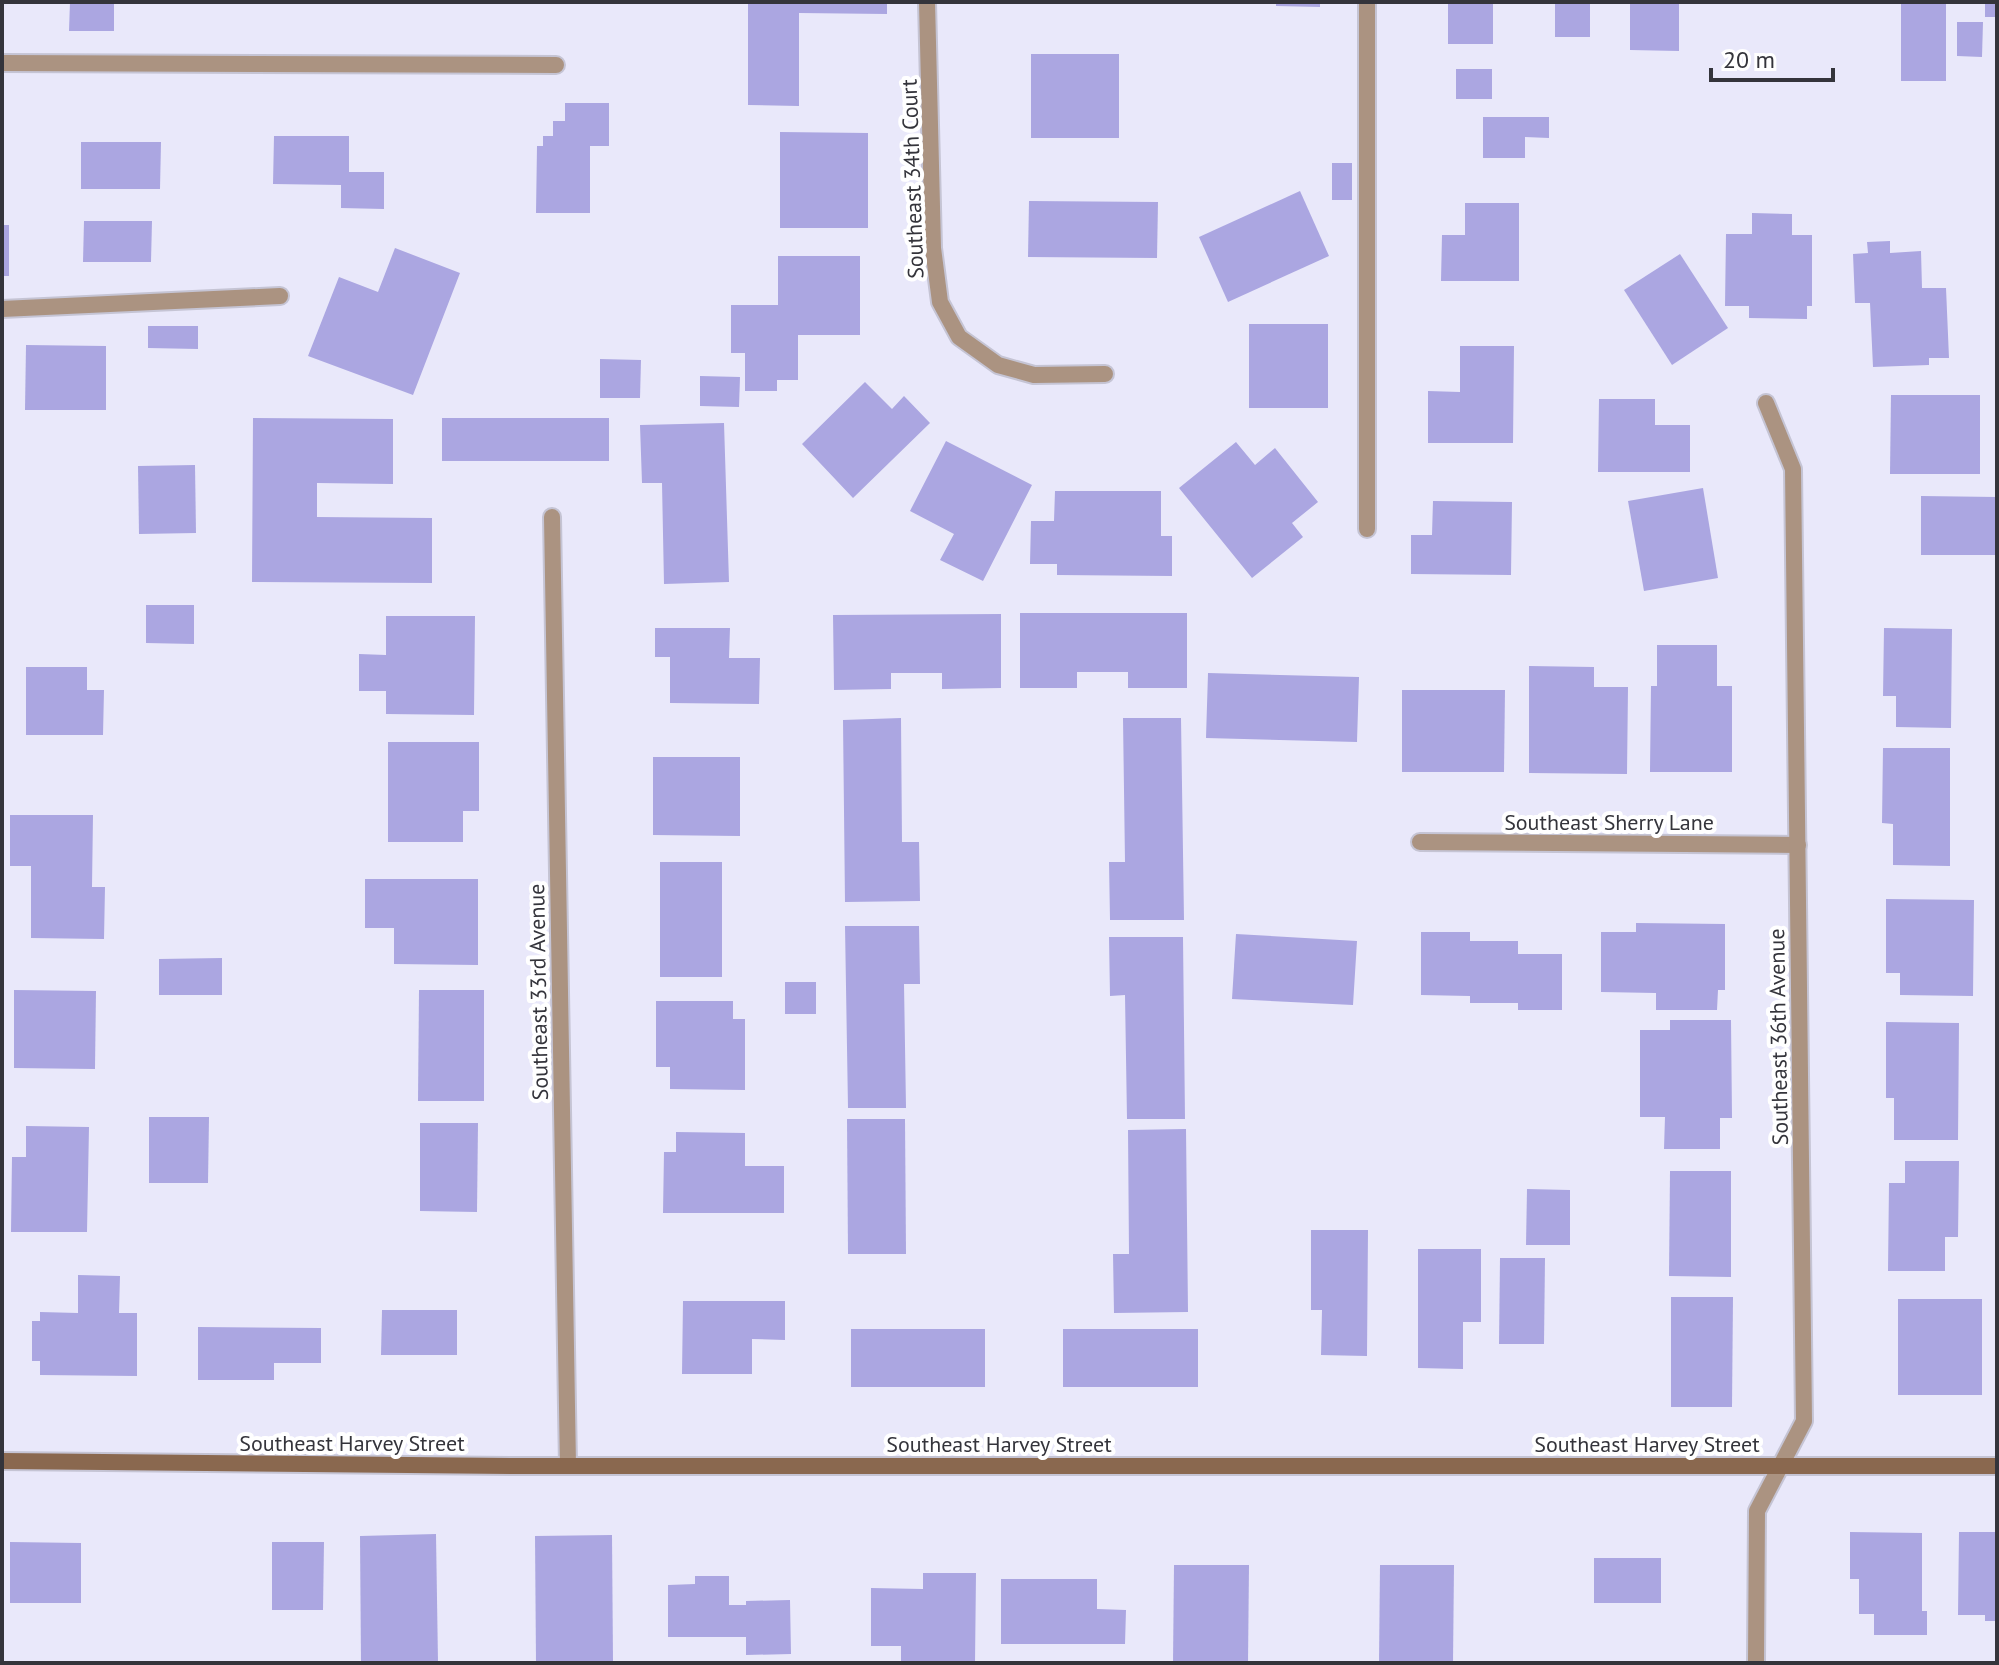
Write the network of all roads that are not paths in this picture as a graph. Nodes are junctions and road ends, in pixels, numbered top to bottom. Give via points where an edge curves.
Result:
1 (927, 2) edge
2 (1367, 2) edge
3 (2, 63) edge
4 (556, 65) dead end
5 (280, 296) dead end
6 (2, 309) edge
7 (1105, 374) dead end
8 (1766, 403) dead end
9 (552, 517) dead end
10 (1367, 529) dead end
11 (1420, 842) dead end
12 (1798, 845) junction
13 (2, 1461) edge
14 (568, 1466) junction
15 (1781, 1466) junction
16 (1997, 1466) edge
17 (1756, 1663) edge

1 - 7 street, Southeast 34th Court via 933,248 940,302 959,337 998,365 1034,375
2 - 10 street
3 - 4 street
5 - 6 street
8 - 12 street, Southeast 36th Avenue via 1793,469
9 - 14 street, Southeast 33rd Avenue
11 - 12 street, Southeast Sherry Lane
12 - 15 street, Southeast 36th Avenue via 1804,1421
13 - 14 street, Southeast Harvey Street
14 - 15 street, Southeast Harvey Street
15 - 16 street, Southeast Harvey Street
15 - 17 street, Southeast 36th Avenue via 1757,1511

